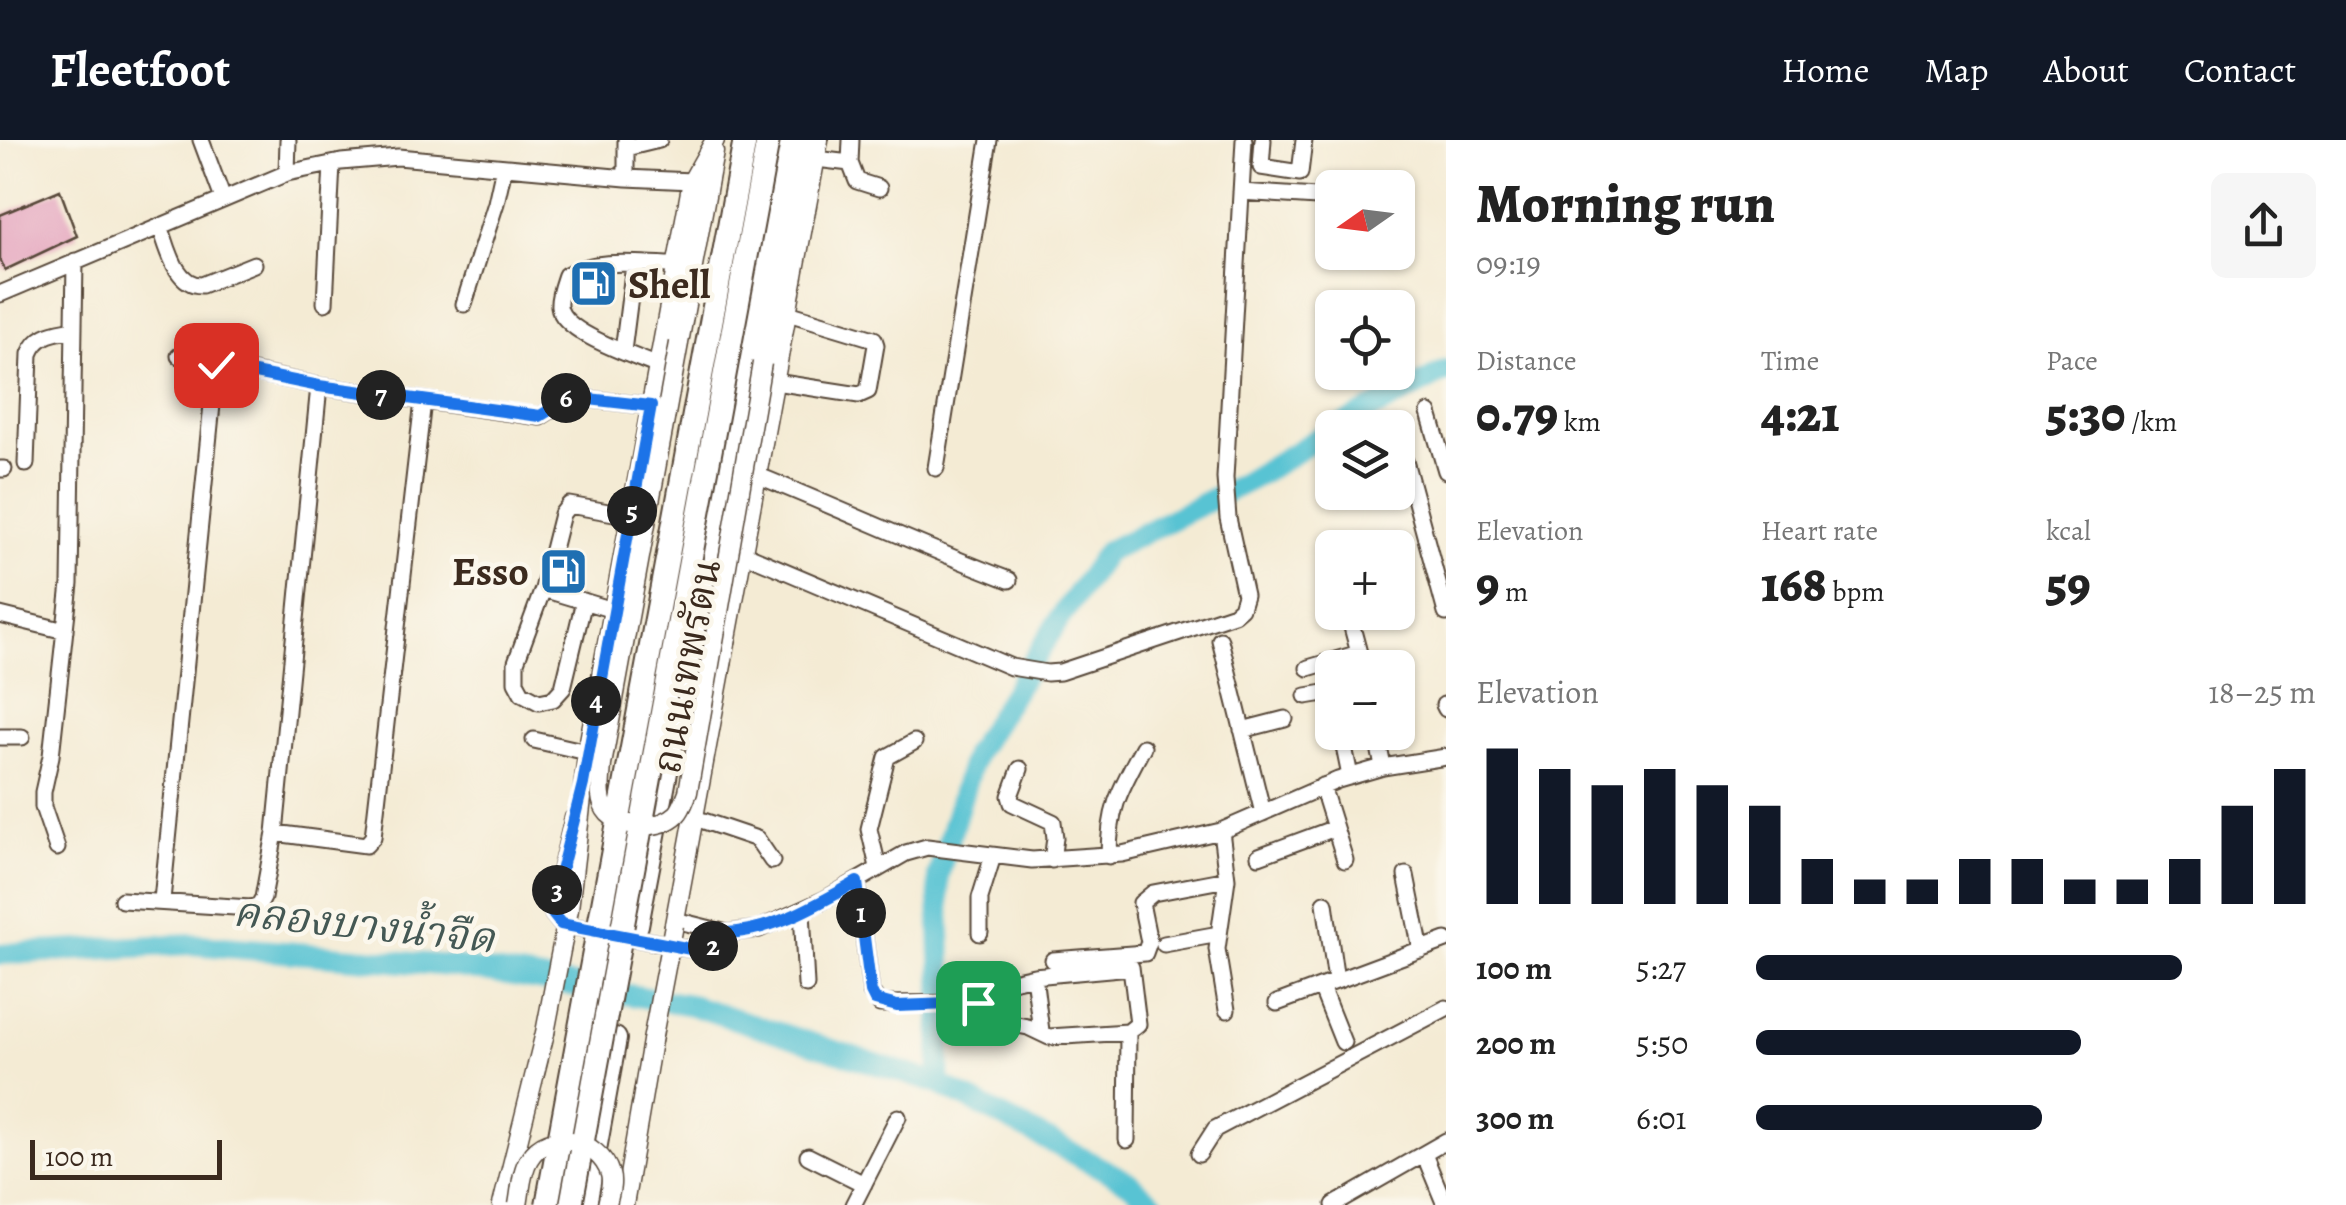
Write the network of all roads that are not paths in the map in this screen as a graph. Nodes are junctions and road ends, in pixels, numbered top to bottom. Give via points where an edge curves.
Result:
1 (201, 140) edge
2 (288, 140) edge
3 (373, 140) edge
4 (659, 140) edge
5 (723, 140) edge
6 (745, 140) edge
7 (768, 140) edge
8 (786, 140) edge
9 (803, 140) edge
10 (850, 140) edge
11 (989, 140) edge
12 (1244, 140) edge
13 (1263, 140) edge
14 (1304, 140) edge
15 (626, 144) edge
16 (818, 150) edge
17 (372, 159) junction
18 (850, 162) junction
19 (332, 164) junction
20 (504, 167) junction
21 (287, 173) junction
22 (626, 178) junction
23 (692, 181) junction
24 (879, 188) dead end
25 (1241, 192) junction
26 (1315, 197) edge
27 (223, 199) junction
28 (160, 226) junction
29 (75, 261) junction
30 (254, 264) dead end
31 (634, 264) junction
32 (677, 265) junction
33 (0, 294) edge
34 (325, 303) dead end
35 (464, 304) dead end
36 (788, 313) junction
37 (74, 329) junction
38 (623, 350) junction
39 (179, 356) dead end
40 (216, 365) junction
41 (658, 366) junction
42 (775, 382) junction
43 (319, 386) junction
44 (422, 401) junction
45 (651, 406) junction
46 (1429, 413) dead end
47 (26, 464) dead end
48 (936, 468) dead end
49 (1445, 468) edge
50 (759, 476) junction
51 (1415, 498) edge
52 (631, 516) junction
53 (745, 554) junction
54 (1010, 580) dead end
55 (543, 589) junction
56 (584, 601) junction
57 (613, 610) junction
58 (1446, 613) edge
59 (0, 615) edge
60 (64, 631) junction
61 (1220, 640) dead end
62 (1315, 667) edge
63 (1308, 668) dead end
64 (1315, 694) edge
65 (1306, 696) dead end
66 (1285, 719) dead end
67 (1242, 730) junction
68 (0, 736) edge
69 (22, 736) dead end
70 (534, 740) dead end
71 (914, 742) dead end
72 (1143, 747) dead end
73 (1345, 750) edge
74 (1380, 750) edge
75 (587, 752) junction
76 (1446, 757) edge
77 (1383, 766) junction
78 (1020, 769) dead end
79 (1350, 776) junction
80 (583, 784) junction
81 (1322, 786) junction
82 (1263, 813) junction
83 (694, 818) junction
84 (1335, 828) junction
85 (1220, 831) junction
86 (275, 834) junction
87 (57, 848) dead end
88 (993, 856) junction
89 (1109, 856) junction
90 (1259, 856) dead end
91 (1052, 860) junction
92 (1345, 860) dead end
93 (772, 861) dead end
94 (878, 867) junction
95 (1406, 875) dead end
96 (1227, 879) junction
97 (857, 882) junction
98 (122, 900) dead end
99 (162, 900) junction
100 (1326, 903) dead end
101 (802, 911) junction
102 (674, 922) junction
103 (727, 933) junction
104 (980, 933) dead end
105 (1219, 934) junction
106 (1446, 940) edge
107 (1164, 944) dead end
108 (1421, 950) junction
109 (1054, 960) dead end
110 (1034, 976) junction
111 (999, 983) junction
112 (806, 984) dead end
113 (1328, 984) junction
114 (973, 1002) junction
115 (1277, 1003) dead end
116 (1446, 1008) edge
117 (1228, 1010) dead end
118 (1006, 1025) junction
119 (1041, 1032) junction
120 (1128, 1032) junction
121 (1344, 1042) dead end
122 (898, 1117) dead end
123 (1127, 1140) dead end
124 (1446, 1142) edge
125 (1199, 1154) dead end
126 (1424, 1154) junction
127 (808, 1156) dead end
128 (864, 1184) junction
129 (1361, 1198) edge
130 (502, 1205) edge
131 (518, 1205) edge
132 (544, 1205) edge
133 (571, 1205) edge
134 (585, 1205) edge
135 (607, 1205) edge
136 (624, 1205) edge
137 (854, 1205) edge
138 (1334, 1205) edge
139 (1445, 1205) edge

1 - 27 street
2 - 21 street
3 - 17 street
4 - 15 street
5 - 9 main road, bridge via 602,766 600,795 608,812 633,826 659,824 678,813 688,792
5 - 23 main road, ถนนเทพรัตน
5 - 132 highway, ถนนเทพรัตน, bridge
6 - 132 highway, bridge
7 - 133 highway, bridge
8 - 134 highway, ถนนเทพรัตน
10 - 18 street
11 - 48 street
12 - 25 street
13 - 14 street via 1260,167 1300,173
15 - 22 street
16 - 18 street
16 - 36 main road, ถนนเทพรัตน
17 - 19 street
17 - 20 street
18 - 24 street via 857,182
19 - 21 street
19 - 34 street
20 - 22 street
20 - 35 street
21 - 27 street
22 - 23 street
23 - 32 main road, ถนนเทพรัตน
25 - 26 street
25 - 53 street via 1225,478 1245,594 1234,614 1047,674 1010,667
27 - 28 street
28 - 29 street
28 - 30 street via 174,263 193,286
29 - 33 street
29 - 37 street
31 - 32 street
31 - 38 street
31 - 38 street via 578,268 566,275 558,304 574,329
32 - 41 main road, ถนนเทพรัตน
36 - 42 main road, ถนนเทพรัตน
36 - 42 street via 874,339 868,392
37 - 47 street via 43,336 30,354
37 - 60 street
38 - 41 street
39 - 40 street
40 - 43 street
40 - 99 street
41 - 45 main road, ถนนเทพรัตน
42 - 50 main road, ถนนเทพรัตน
43 - 44 street
43 - 86 street
44 - 45 street via 540,416 571,397
44 - 86 street via 373,838 366,845
45 - 52 main road, ถนนเทพรัตน
46 - 49 street
50 - 53 main road, ถนนเทพรัตน
50 - 54 street
51 - 58 street
52 - 55 street via 568,505
52 - 57 main road, ถนนเทพรัตน
53 - 83 main road, ถนนเทพรัตน
55 - 56 street
55 - 56 street via 516,662 522,693 538,702 563,688
56 - 57 street
57 - 75 main road, ถนนเทพรัตน
59 - 60 street
60 - 87 street via 42,792
61 - 67 street
62 - 63 street
64 - 65 street
66 - 67 street
67 - 82 street
68 - 69 street
70 - 75 street
71 - 94 street via 887,757 868,829
72 - 89 street via 1113,808
73 - 79 street
74 - 77 street
75 - 80 main road, ถนนเทพรัตน
76 - 77 street
77 - 79 street
78 - 91 street via 1012,802 1053,822
79 - 81 street
80 - 103 street via 552,907 556,920 696,950 718,944
80 - 130 main road, ถนนเทพรัตน, bridge via 569,909
81 - 82 street
81 - 84 street
82 - 85 street
83 - 93 street via 758,839
83 - 102 main road, ถนนเทพรัตน
84 - 90 street
84 - 92 street
85 - 89 street
85 - 96 street
86 - 99 street via 260,905
88 - 91 street
88 - 94 street via 927,847
88 - 104 street via 980,898
89 - 91 street
94 - 97 street
95 - 108 street
96 - 105 street
96 - 109 street via 1143,898 1145,953
97 - 101 street
97 - 114 street via 875,1000 897,1006
98 - 99 street
100 - 113 street
101 - 103 street via 759,929
101 - 112 street
102 - 103 street
102 - 136 main road, ถนนเทพรัตน, bridge
105 - 107 street
105 - 117 street
106 - 108 street
108 - 113 street
110 - 111 street
110 - 119 street
110 - 120 street via 1131,967 1140,1019
111 - 114 street
111 - 118 street
113 - 115 street
113 - 121 street
114 - 118 street
116 - 125 street via 1214,1130
118 - 119 street
119 - 120 street via 1060,1038
120 - 123 street
122 - 128 street
124 - 126 street
126 - 129 street
126 - 139 street
127 - 128 street
128 - 137 street
129 - 138 street
131 - 135 main road, bridge via 532,1154 566,1139 602,1158 611,1181

